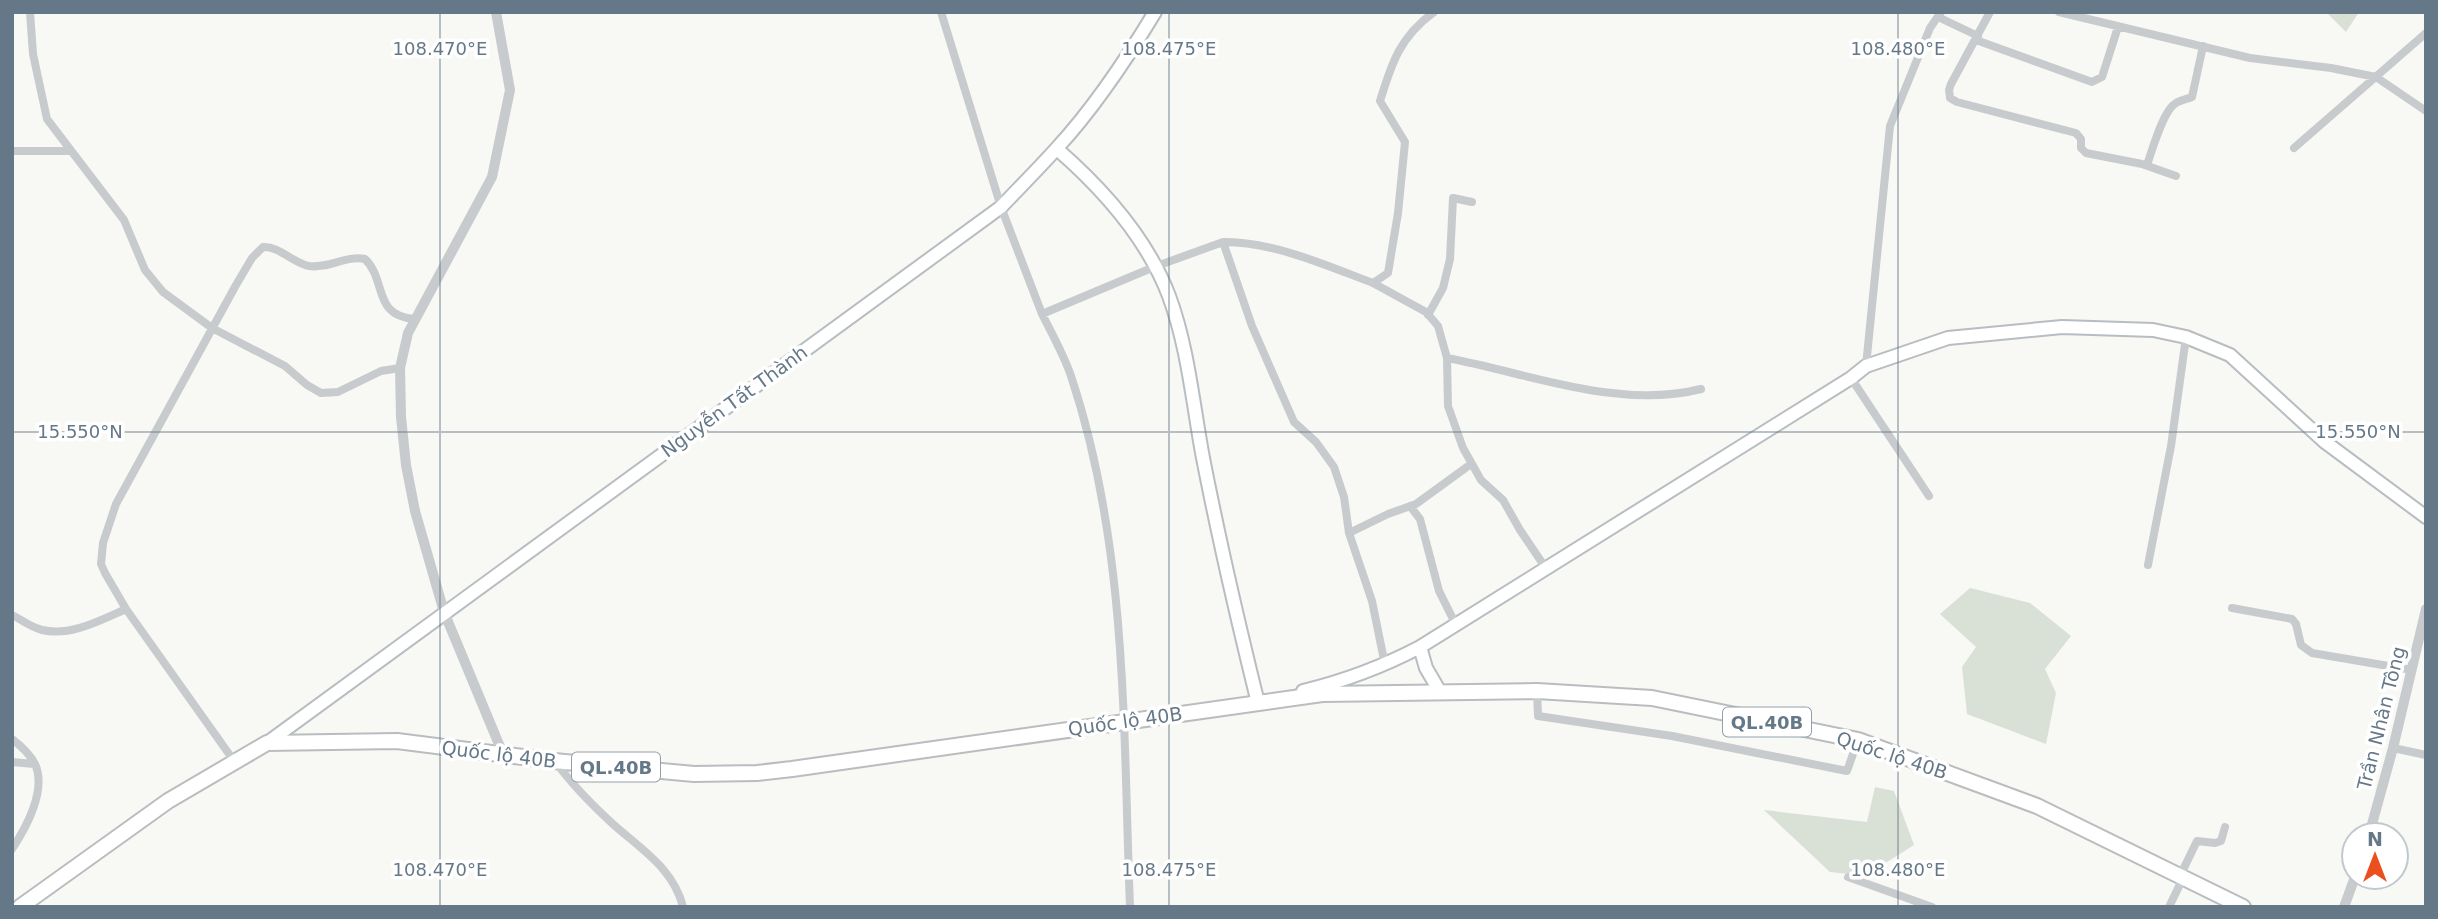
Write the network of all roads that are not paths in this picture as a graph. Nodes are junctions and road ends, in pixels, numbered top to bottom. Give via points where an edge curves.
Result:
1 (30, 12) edge
2 (496, 12) edge
3 (941, 12) edge
4 (1155, 12) edge
5 (1434, 12) edge
6 (1990, 12) edge
7 (2059, 12) edge
8 (1940, 14) edge
9 (2093, 16) edge
10 (2118, 27) junction
11 (2426, 33) edge
12 (1977, 38) junction
13 (2203, 46) junction
14 (2376, 77) junction
15 (2426, 111) edge
16 (2294, 148) dead end
17 (1057, 149) junction
18 (12, 151) edge
19 (71, 151) junction
20 (2147, 165) junction
21 (2176, 176) dead end
22 (1472, 202) dead end
23 (1001, 207) junction
24 (1223, 242) junction
25 (1154, 267) junction
26 (1373, 283) junction
27 (1042, 314) junction
28 (1429, 315) junction
29 (415, 319) junction
30 (212, 328) junction
31 (2186, 337) junction
32 (1447, 358) junction
33 (1866, 366) junction
34 (400, 368) junction
35 (1851, 379) junction
36 (1701, 389) dead end
37 (1471, 464) junction
38 (1929, 496) dead end
39 (1410, 506) junction
40 (2426, 517) edge
41 (1349, 533) junction
42 (2148, 565) dead end
43 (1545, 567) junction
44 (2232, 608) dead end
45 (126, 609) junction
46 (2426, 609) edge
47 (444, 611) junction
48 (12, 615) edge
49 (1457, 625) junction
50 (1420, 647) junction
51 (1385, 665) junction
52 (2412, 670) junction
53 (1537, 691) junction
54 (1440, 692) junction
55 (1258, 703) junction
56 (1124, 721) junction
57 (12, 739) edge
58 (1857, 740) junction
59 (267, 743) junction
60 (2393, 748) junction
61 (503, 754) junction
62 (2426, 755) edge
63 (234, 761) junction
64 (554, 761) junction
65 (12, 762) edge
66 (34, 764) junction
67 (2374, 821) edge
68 (2225, 827) dead end
69 (12, 849) edge
70 (1848, 877) dead end
71 (2182, 877) junction
72 (20, 907) edge
73 (682, 907) edge
74 (1130, 907) edge
75 (1932, 907) edge
76 (2169, 907) edge
77 (2243, 907) edge

1 - 19 street via 45,112
2 - 29 street via 510,90 492,177
3 - 23 street
4 - 17 main road, Nguyễn Tất Thành via 1104,90
5 - 26 street via 1398,49 1380,101 1405,142 1405,152 1388,273
6 - 12 street
7 - 9 street
8 - 12 street
8 - 33 street via 1890,126
9 - 10 street
10 - 12 street via 2102,77 2092,82
10 - 13 street
11 - 14 street
12 - 20 street via 1949,90 1953,100 2076,133 2086,153
13 - 14 street via 2260,60
13 - 20 street via 2192,97 2171,107
14 - 15 street
14 - 16 street
17 - 23 main road, Nguyễn Tất Thành
17 - 25 main road via 1125,219
18 - 19 street
19 - 30 street via 124,220 149,276
20 - 21 street
22 - 28 street via 1452,198 1450,259 1443,288
23 - 27 street
23 - 47 main road, Nguyễn Tất Thành
24 - 25 street
24 - 26 street via 1286,252
24 - 41 street via 1252,326 1294,422 1335,467
25 - 27 street
25 - 55 main road via 1169,296 1181,341
26 - 28 street
27 - 56 street via 1070,374 1104,507
28 - 32 street via 1438,326
29 - 30 street via 390,310 365,259 306,266 266,246 252,258
29 - 34 street
30 - 34 street via 285,366 321,393 338,392 381,371
30 - 45 street via 116,505 103,543 101,564
31 - 33 main road via 2153,330 2062,327 1948,338
31 - 40 main road via 2230,355 2325,442
31 - 42 street
32 - 36 street via 1616,393 1669,396
32 - 37 street via 1448,406
33 - 35 main road
34 - 47 street via 406,465
35 - 38 street
35 - 43 main road
37 - 39 street
37 - 43 street via 1503,499
39 - 41 street
39 - 49 street via 1420,519 1439,591
41 - 51 street via 1372,601
43 - 49 main road
44 - 52 street via 2292,619 2301,645 2312,653
45 - 48 street via 57,632
45 - 63 street
46 - 52 street, Trần Nhân Tông
47 - 59 main road, Nguyễn Tất Thành
47 - 61 street
49 - 50 main road
50 - 51 main road
50 - 54 main road
51 - 55 main road
52 - 60 street, Trần Nhân Tông
53 - 54 highway, Quốc lộ 40B / QL.40B
53 - 58 highway, Quốc lộ 40B / QL.40B via 1652,698
53 - 58 street via 1538,716 1672,736 1847,771
54 - 55 highway, Quốc lộ 40B / QL.40B via 1322,694
55 - 56 highway, Quốc lộ 40B / QL.40B
56 - 64 highway, Quốc lộ 40B / QL.40B via 757,773 694,774
56 - 74 street
57 - 66 street
58 - 71 highway, Quốc lộ 40B / QL.40B via 2037,806
59 - 61 highway, Quốc lộ 40B / QL.40B via 397,741
59 - 63 highway, Quốc lộ 40B / QL.40B
60 - 62 street
60 - 67 street, Trần Nhân Tông
61 - 64 highway, Quốc lộ 40B / QL.40B
63 - 72 highway, Quốc lộ 40B / QL.40B via 168,801
64 - 73 street via 588,802 653,858 673,881
65 - 66 street
66 - 69 street via 33,813
68 - 71 street via 2221,841 2197,841
70 - 75 street
71 - 76 street
71 - 77 highway, Quốc lộ 40B / QL.40B

